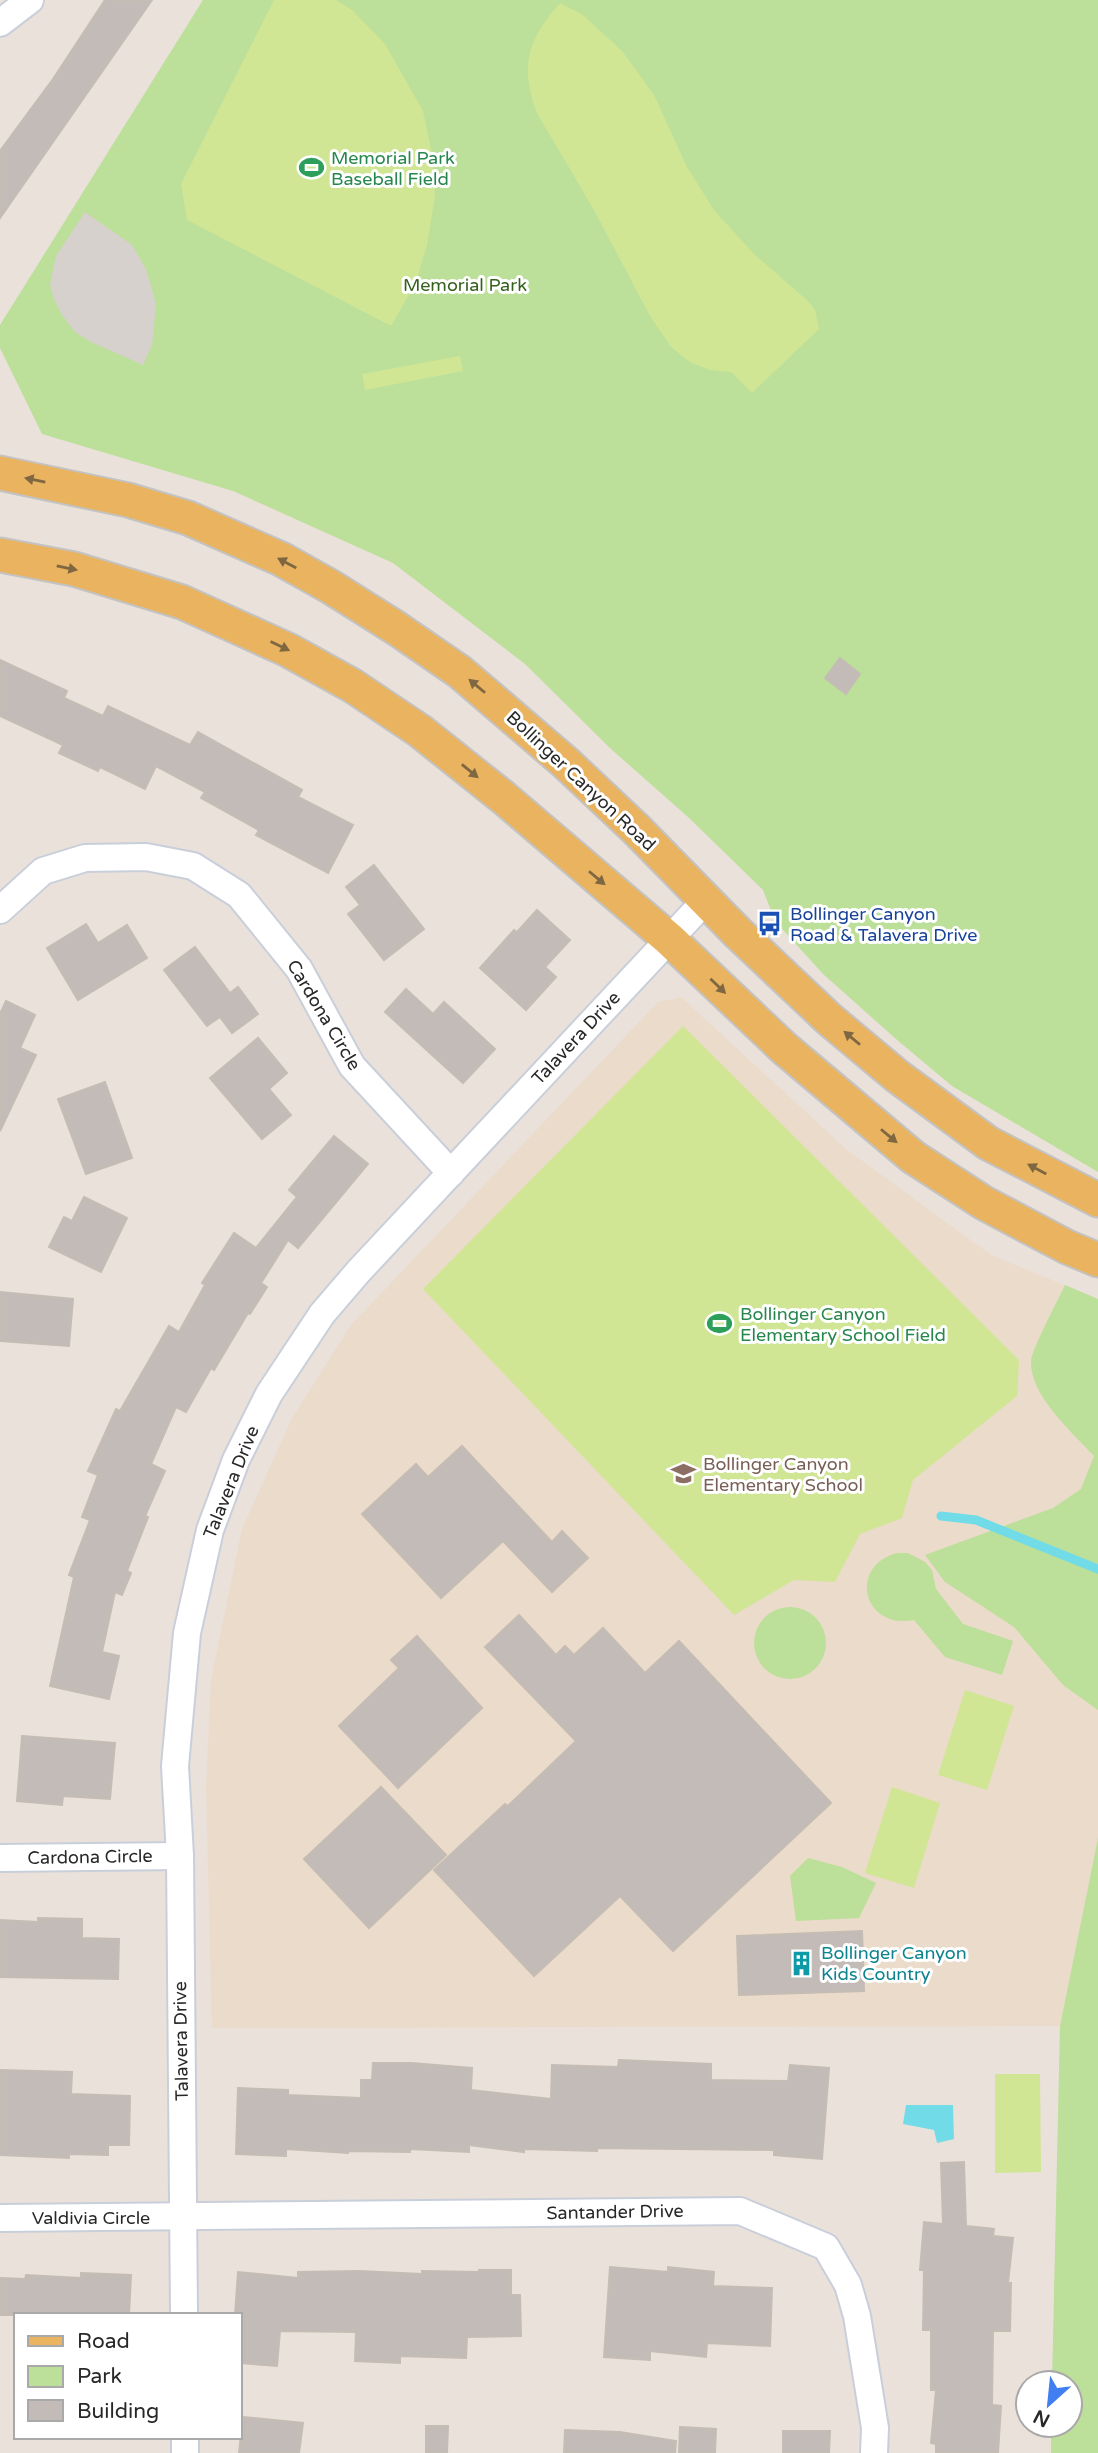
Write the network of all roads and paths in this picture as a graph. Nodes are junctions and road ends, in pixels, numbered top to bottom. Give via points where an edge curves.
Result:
1 (30, 0) edge
2 (0, 23) edge
3 (0, 473) edge
4 (0, 555) edge
5 (706, 900) junction
6 (0, 910) edge
7 (669, 939) junction
8 (451, 1173) junction
9 (1098, 1200) edge
10 (1098, 1261) edge
11 (180, 1856) junction
12 (0, 1858) edge
13 (183, 2217) junction
14 (0, 2218) edge
15 (184, 2313) edge
16 (874, 2453) edge

1 - 2 street
5 -> 3 main road, Bollinger Canyon Road via 566,762 460,672 331,587 188,518 128,500
4 -> 7 main road via 74,569 182,602 288,650 353,687 420,731
5 - 7 street, Talavera Drive
9 -> 5 main road, Bollinger Canyon Road via 988,1143 897,1076 829,1019
6 - 8 street, Cardona Circle via 43,871 85,858 146,857 193,866 239,895 299,969 352,1066
7 - 8 street, Talavera Drive
7 -> 10 main road via 784,1048 914,1157 984,1203
8 - 11 street, Talavera Drive via 322,1314 269,1394 236,1460 209,1530 187,1633 175,1766
11 - 12 street, Cardona Circle
11 - 13 street, Talavera Drive
13 - 14 street, Valdivia Circle
13 - 15 street, Talavera Drive
13 - 16 street, Santander Drive via 740,2211 826,2247 848,2285 875,2428

